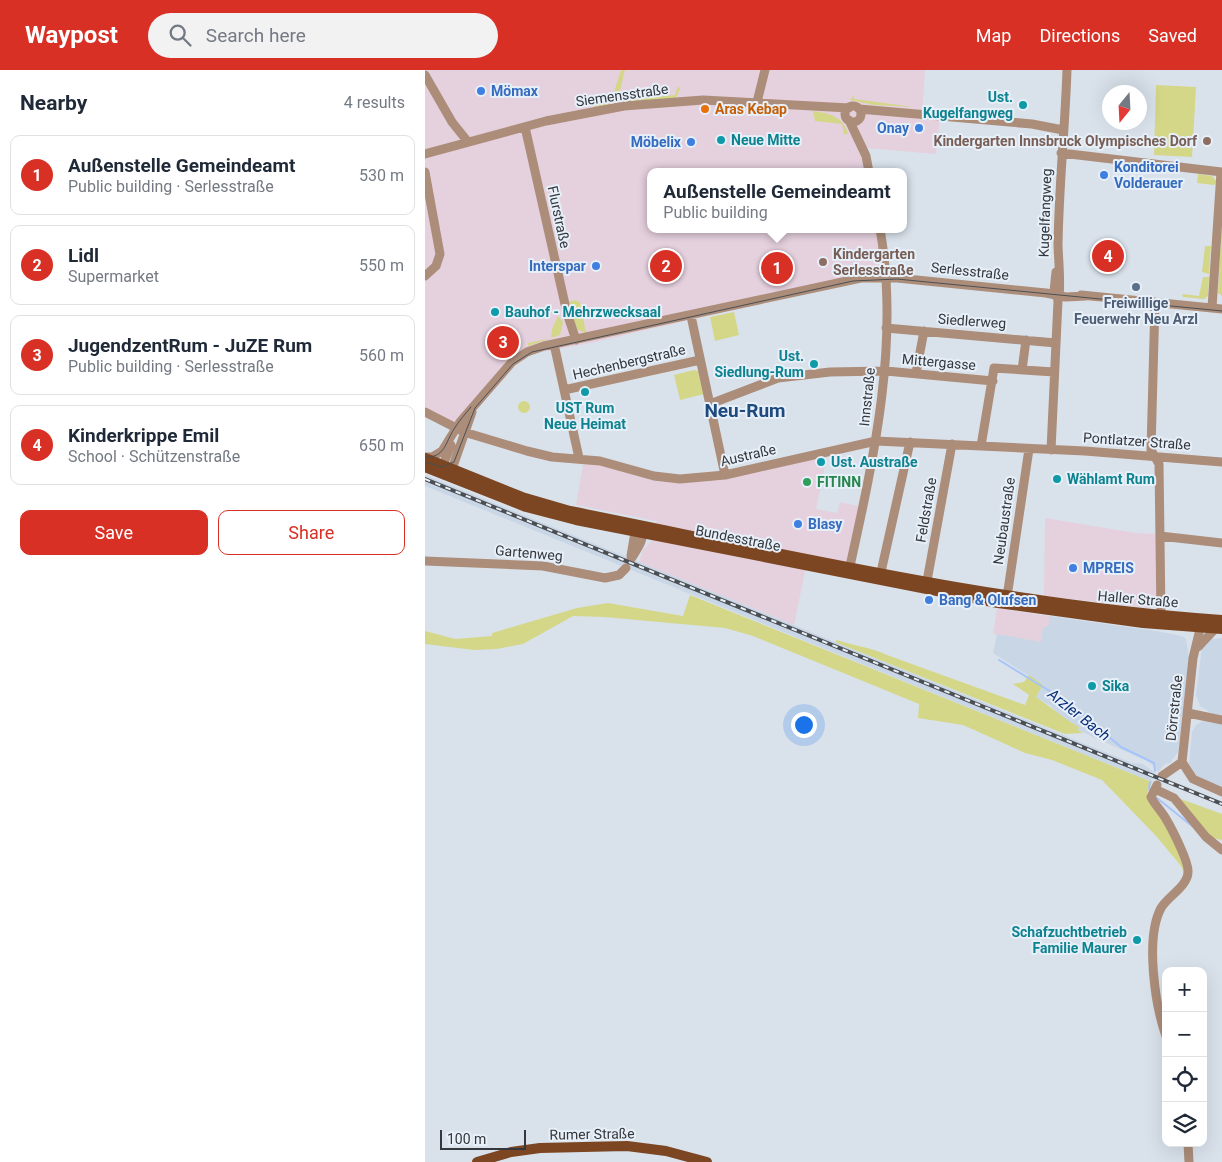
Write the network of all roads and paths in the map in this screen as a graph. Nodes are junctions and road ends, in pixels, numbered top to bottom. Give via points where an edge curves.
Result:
1 (765, 70) edge
2 (1067, 70) edge
3 (425, 75) edge
4 (757, 102) junction
5 (853, 115) junction
6 (452, 122) junction
7 (525, 127) junction
8 (1063, 130) junction
9 (468, 142) junction
10 (458, 145) junction
11 (1061, 153) junction
12 (425, 154) edge
13 (868, 168) edge
14 (425, 172) edge
15 (1222, 172) edge
16 (881, 233) edge
17 (425, 276) edge
18 (887, 277) junction
19 (1056, 295) junction
20 (1155, 302) junction
21 (1212, 308) junction
22 (1222, 309) edge
23 (691, 316) junction
24 (886, 328) junction
25 (924, 331) junction
26 (1026, 340) junction
27 (572, 341) junction
28 (1056, 343) junction
29 (554, 344) junction
30 (700, 360) junction
31 (883, 370) junction
32 (1022, 370) junction
33 (1054, 372) junction
34 (916, 374) junction
35 (993, 381) junction
36 (564, 390) junction
37 (710, 404) junction
38 (425, 412) edge
39 (461, 430) junction
40 (876, 440) junction
41 (910, 442) junction
42 (951, 444) junction
43 (981, 446) junction
44 (1029, 449) junction
45 (1051, 450) junction
46 (1155, 456) junction
47 (425, 457) edge
48 (579, 458) junction
49 (1222, 462) edge
50 (425, 467) edge
51 (446, 470) junction
52 (725, 475) junction
53 (640, 530) junction
54 (1160, 536) junction
55 (1222, 543) edge
56 (425, 561) edge
57 (850, 566) junction
58 (626, 568) dead end
59 (881, 572) junction
60 (927, 581) junction
61 (1007, 597) junction
62 (1052, 608) junction
63 (1161, 616) junction
64 (1222, 620) edge
65 (1197, 625) junction
66 (1219, 629) edge
67 (1194, 655) junction
68 (1188, 713) junction
69 (1222, 720) edge
70 (1182, 762) junction
71 (1158, 783) junction
72 (1222, 792) edge
73 (1222, 850) edge
74 (1162, 1020) edge
75 (1188, 1147) edge
76 (477, 1162) edge
77 (707, 1162) edge
78 (1189, 1162) edge

1 - 4 street
2 - 8 street, Kugelfangweg
3 - 6 street
4 - 5 street, Siemensstraße via 827,105
4 - 7 street, Siemensstraße via 703,100 624,106
5 - 8 street, Siemensstraße via 881,110 1032,124
5 - 13 street
6 - 9 street
6 - 10 street
7 - 9 street, Siemensstraße
7 - 27 street, Flurstraße
8 - 11 street, Kugelfangweg
9 - 10 street, Siemensstraße
10 - 12 street, Siemensstraße
11 - 15 street
11 - 19 street, Kugelfangweg
14 - 17 street via 440,254 436,266
15 - 21 street
16 - 18 street, Innstraße
18 - 19 street, Serlesstraße
18 - 23 street, Serlesstraße via 853,279
18 - 24 street, Innstraße
19 - 20 street, Serlesstraße
19 - 28 street, Kugelfangweg
20 - 21 street, Serlesstraße
20 - 46 street via 1151,450
21 - 22 street, Serlesstraße
23 - 27 street, Serlesstraße
23 - 30 street
24 - 25 street, Siedlerweg
24 - 31 street, Innstraße
25 - 26 street, Siedlerweg
25 - 34 street
26 - 28 street, Siedlerweg
26 - 32 street
27 - 29 street, Serlesstraße
28 - 33 street, Kugelfangweg
29 - 36 street
29 - 39 street, Serlesstraße via 534,349 516,359 474,407
30 - 36 street, Hechenbergstraße
30 - 37 street
31 - 34 street, Mittergasse
31 - 37 street, Mittergasse via 778,378
31 - 40 street, Innstraße
32 - 33 street, Mittergasse
32 - 35 street, Mittergasse via 994,368
33 - 45 street, Kugelfangweg
34 - 35 street, Mittergasse
35 - 43 street, Mittergasse
36 - 48 street
37 - 52 street
38 - 39 street, Austraße
39 - 47 street, Serlesstraße via 436,456
39 - 48 street, Austraße via 550,456
39 - 51 street, Serlesstraße
40 - 41 street, Austraße
40 - 52 street, Austraße
40 - 57 street, Innstraße
41 - 42 street, Austraße
41 - 59 street
42 - 43 street, Austraße
42 - 60 street, Feldstraße
43 - 44 street, Austraße
44 - 45 street, Austraße
44 - 61 street, Neubaustraße
45 - 46 street, Pontlatzer Straße
46 - 49 street, Pontlatzer Straße
46 - 54 street via 1159,464
47 - 51 main road, Bundesstraße
48 - 52 street, Austraße via 675,479
50 - 51 main road, Bundesstraße
51 - 53 main road, Bundesstraße via 541,512
53 - 57 main road, Bundesstraße
53 - 62 main road, Bundesstraße
54 - 55 street
54 - 63 street
56 - 58 street, Gartenweg via 531,565 605,578
57 - 59 main road, Bundesstraße
59 - 60 main road, Bundesstraße
60 - 61 main road, Bundesstraße
61 - 62 main road, Bundesstraße
62 - 63 main road, Haller Straße
62 - 65 main road, Haller Straße
63 - 65 main road, Haller Straße
64 - 65 main road, Haller Straße
65 - 66 main road, Haller Straße
65 - 67 street, Dörrstraße
66 - 67 street via 1204,639
67 - 68 street, Dörrstraße
68 - 69 street
68 - 70 street, Dörrstraße
70 - 71 street, Dörrstraße
70 - 72 street, Dörrstraße via 1193,779
71 - 73 street via 1206,837
71 - 74 street via 1151,797 1167,820 1188,874 1161,908 1155,928 1153,985
75 - 78 street
76 - 77 main road, Rumer Straße via 540,1148 627,1146 666,1150

